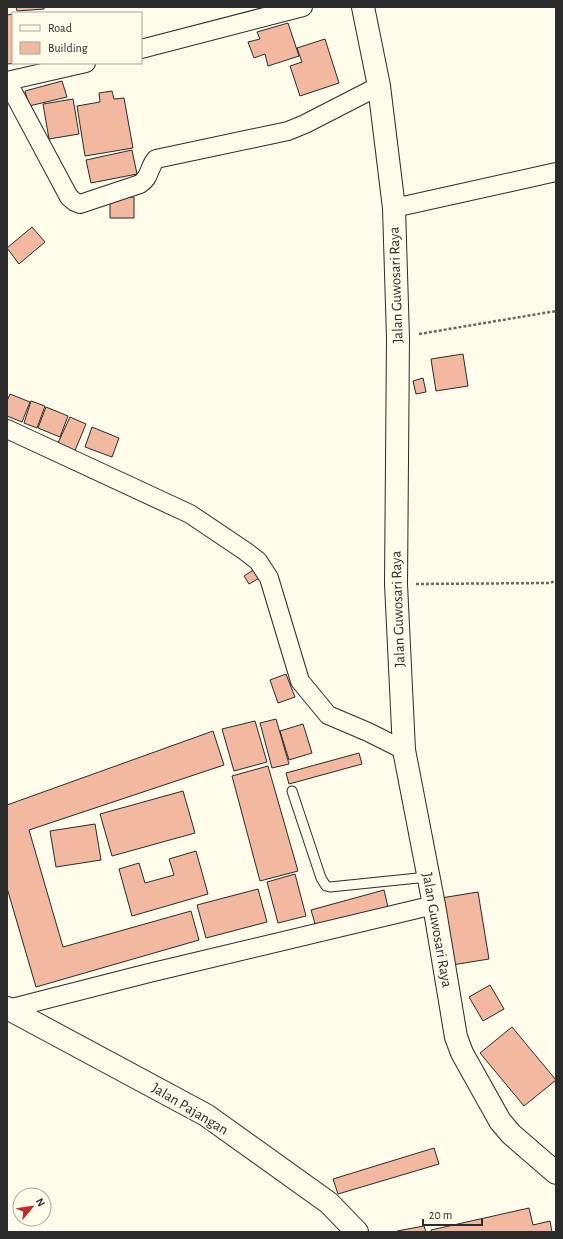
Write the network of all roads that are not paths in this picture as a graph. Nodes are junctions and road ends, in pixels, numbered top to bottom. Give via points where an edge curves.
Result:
1 (303, 7) edge
2 (363, 7) edge
3 (142, 49) edge
4 (82, 64) edge
5 (7, 81) edge
6 (379, 86) junction
7 (556, 172) edge
8 (394, 208) junction
9 (7, 429) edge
10 (404, 750) junction
11 (292, 791) dead end
12 (428, 877) junction
13 (434, 905) junction
14 (8, 1008) edge
15 (556, 1173) edge
16 (357, 1232) edge

1 - 3 street
2 - 6 street, Jalan Guwosari Raya
4 - 5 street
5 - 6 street via 69,197 80,204 140,184 146,180 156,159 288,131
6 - 8 street, Jalan Guwosari Raya
7 - 8 street
8 - 10 street, Jalan Guwosari Raya via 398,338 396,584
9 - 10 street via 190,514 258,561 269,578 300,681 328,715
10 - 12 street, Jalan Guwosari Raya
11 - 12 lane via 321,878 326,886
12 - 13 street, Jalan Guwosari Raya
13 - 14 street
13 - 15 street, Jalan Guwosari Raya via 456,1037 462,1053 500,1121 511,1134
14 - 16 street, Jalan Pajangan via 206,1115 329,1203

